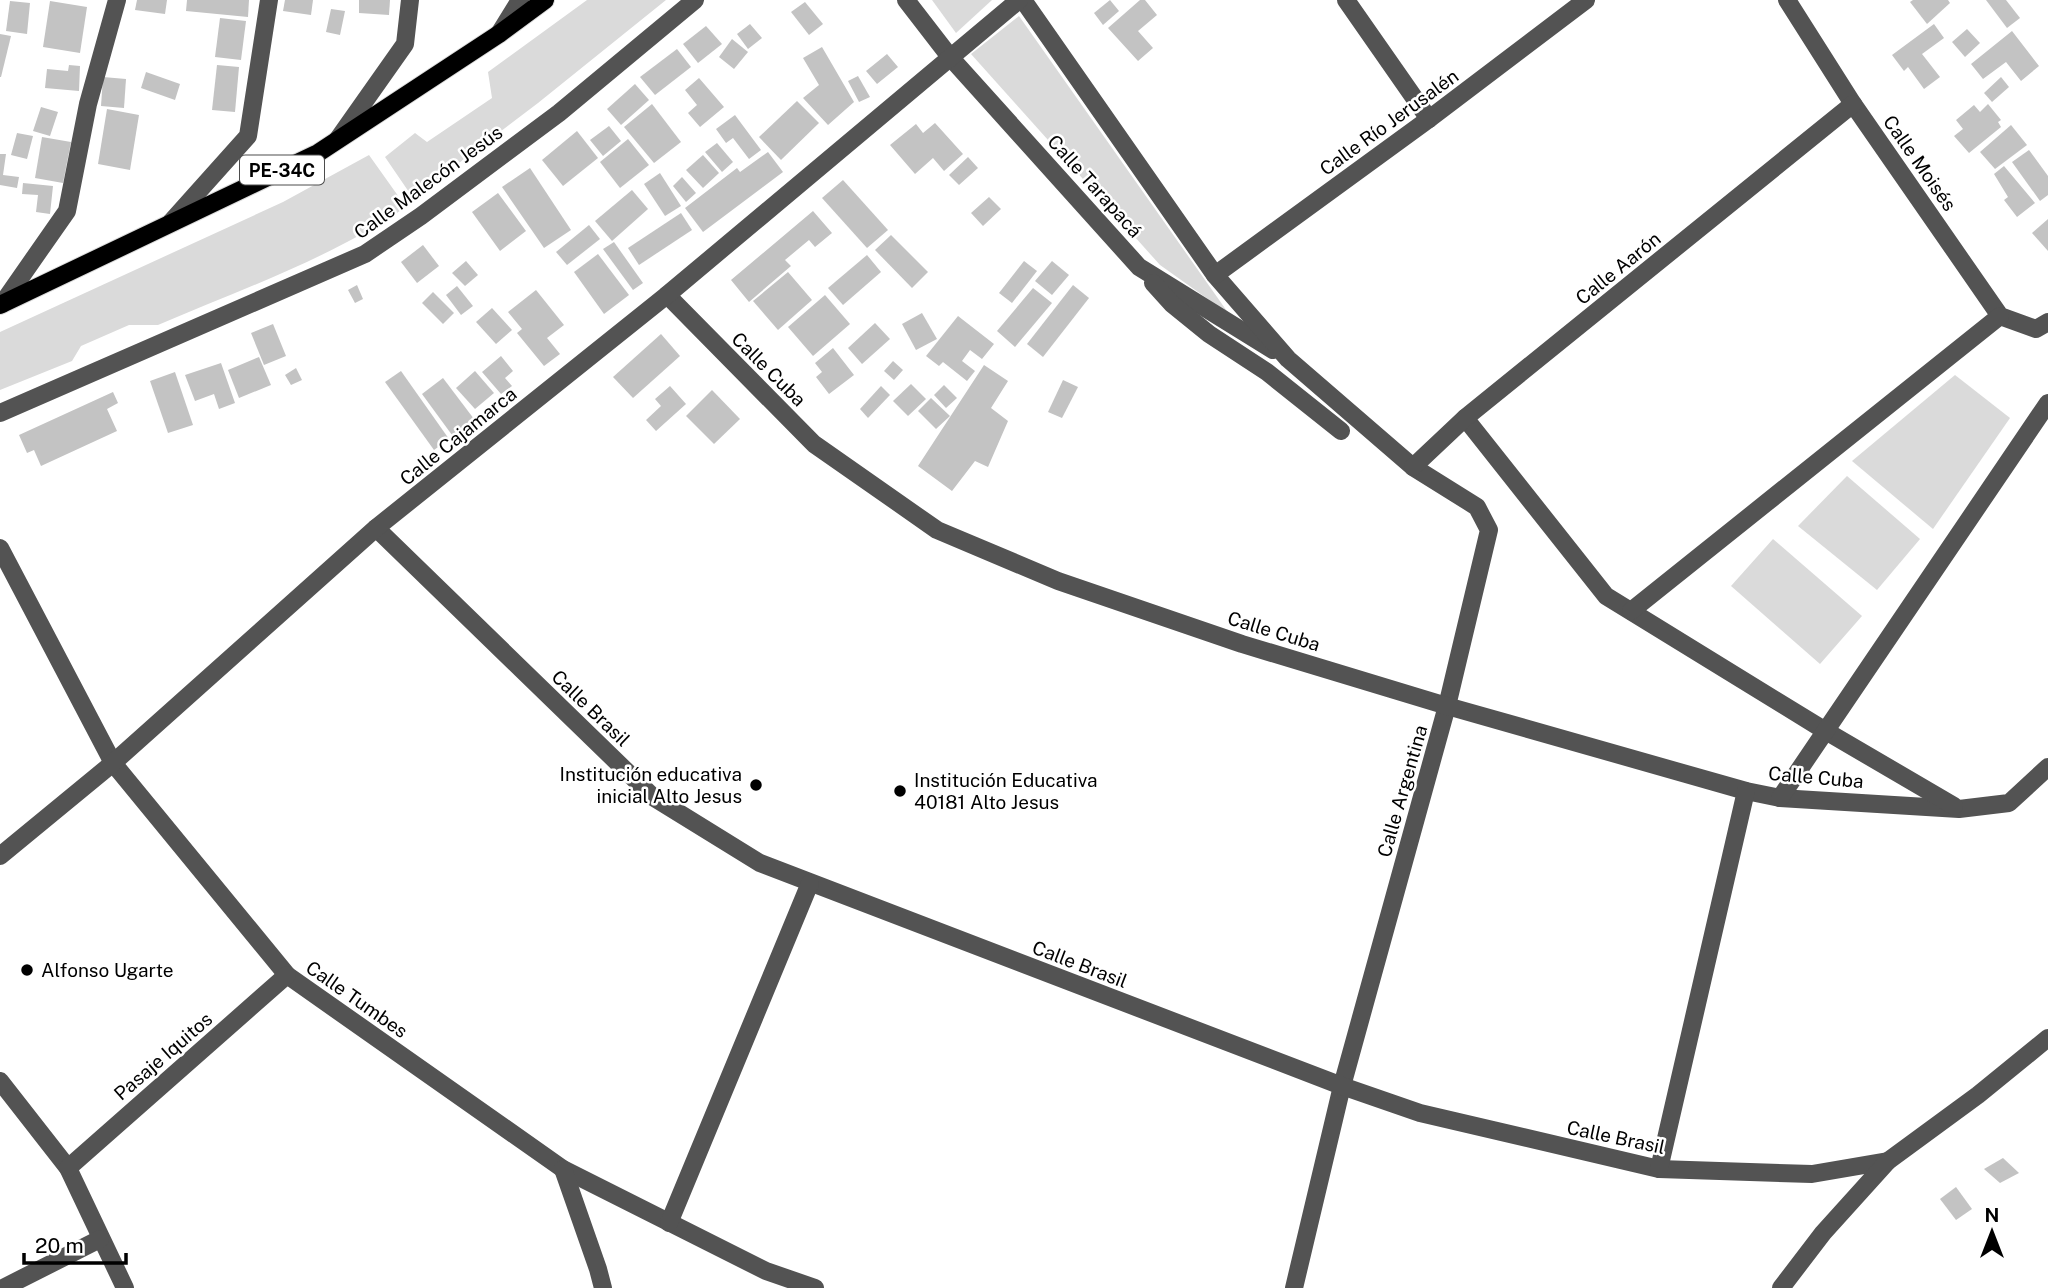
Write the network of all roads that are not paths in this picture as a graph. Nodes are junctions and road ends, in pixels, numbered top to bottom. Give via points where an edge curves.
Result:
1 (117, 0) edge
2 (269, 0) edge
3 (410, 0) edge
4 (520, 0) edge
5 (545, 0) edge
6 (695, 0) edge
7 (906, 0) edge
8 (1021, 0) edge
9 (1346, 0) edge
10 (1586, 0) edge
11 (1787, 0) edge
12 (499, 34) junction
13 (950, 57) junction
14 (1853, 104) junction
15 (1429, 119) junction
16 (334, 144) junction
17 (171, 222) junction
18 (1139, 267) junction
19 (1215, 275) junction
20 (667, 295) junction
21 (1, 304) edge
22 (2000, 316) junction
23 (2042, 326) edge
24 (1288, 359) junction
25 (2048, 403) edge
26 (0, 413) edge
27 (1465, 418) junction
28 (1341, 431) dead end
29 (1413, 467) junction
30 (376, 528) junction
31 (0, 548) edge
32 (1631, 611) junction
33 (1447, 706) junction
34 (1824, 730) junction
35 (113, 763) junction
36 (2048, 767) edge
37 (1746, 791) junction
38 (1780, 798) junction
39 (1959, 809) junction
40 (0, 856) edge
41 (810, 883) junction
42 (287, 975) junction
43 (2048, 1038) edge
44 (0, 1081) edge
45 (1342, 1086) junction
46 (1888, 1161) junction
47 (68, 1168) junction
48 (563, 1169) junction
49 (1659, 1169) junction
50 (669, 1223) junction
51 (100, 1238) junction
52 (2, 1288) edge
53 (125, 1288) edge
54 (603, 1288) edge
55 (815, 1288) edge
56 (1294, 1288) edge
57 (1781, 1288) edge

1 - 21 street via 88,104 67,211
2 - 17 street via 248,136
3 - 16 street via 405,44
4 - 12 street
5 - 12 main road, PE-34C
6 - 26 street, Calle Malecón Jesús via 559,113 365,254
7 - 13 street, Calle Tarapacá
8 - 13 street, Calle Cajamarca
8 - 19 street
9 - 15 street
10 - 15 street, Calle Río Jerusalén
11 - 14 street, Calle Moisés
12 - 16 main road, PE-34C
13 - 18 street, Calle Tarapacá
13 - 20 street, Calle Cajamarca
14 - 22 street, Calle Moisés
14 - 27 street, Calle Aarón
15 - 19 street, Calle Río Jerusalén
16 - 17 main road, PE-34C
17 - 21 main road, PE-34C
18 - 24 street, Calle Tarapacá
18 - 28 street via 1181,312
19 - 24 street
20 - 30 street, Calle Cajamarca
20 - 33 street, Calle Cuba via 814,444 937,530 1071,586
22 - 23 street
22 - 32 street
24 - 29 street
25 - 34 street
27 - 29 street, Calle Aarón
27 - 32 street via 1606,597
29 - 33 street, Calle Argentina via 1477,507 1489,530
30 - 35 street, Calle Cajamarca
30 - 41 street, Calle Brasil via 653,797 760,863
31 - 35 street, Calle Tumbes
32 - 34 street
33 - 37 street, Calle Cuba
33 - 45 street, Calle Argentina
34 - 38 street
34 - 39 street
35 - 40 street, Calle Cajamarca
35 - 42 street, Calle Tumbes
36 - 39 street, Calle Cuba via 2009,803
37 - 38 street, Calle Cuba
37 - 49 street
38 - 39 street, Calle Cuba
41 - 45 street, Calle Brasil
41 - 50 street
42 - 47 street, Pasaje Iquitos
42 - 48 street, Calle Tumbes
43 - 46 street
44 - 47 street
45 - 49 street, Calle Brasil via 1420,1113
45 - 56 street, Calle Argentina
46 - 49 street, Calle Brasil via 1812,1174
46 - 57 street via 1822,1233
47 - 51 street
48 - 50 street, Calle Tumbes
48 - 54 street
50 - 55 street, Calle Tumbes
51 - 52 street
51 - 53 street

